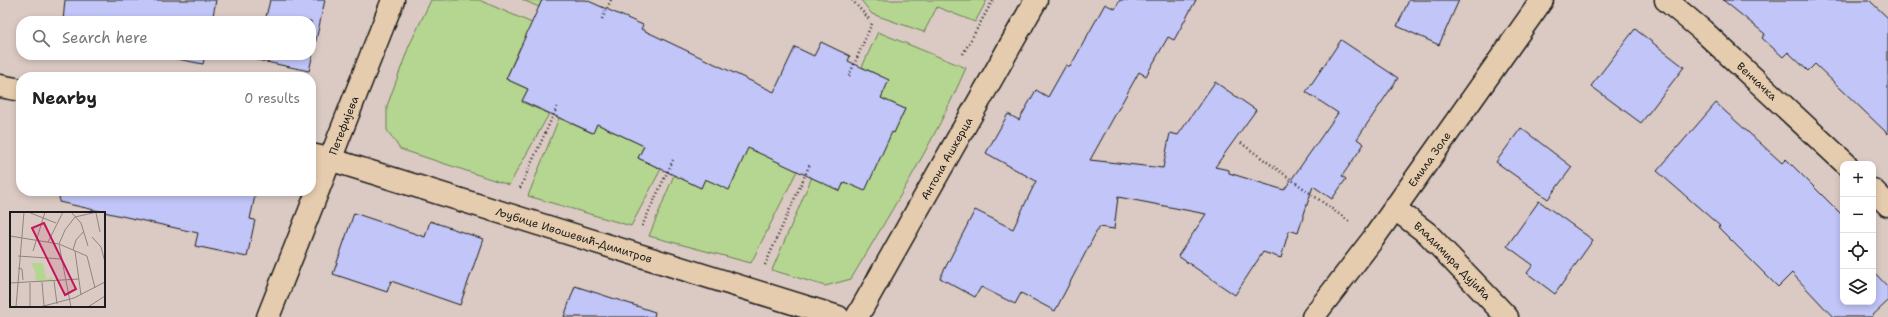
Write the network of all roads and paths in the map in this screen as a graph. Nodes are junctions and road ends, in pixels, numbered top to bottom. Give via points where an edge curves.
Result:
1 (393, 0) edge
2 (611, 0) edge
3 (852, 0) edge
4 (993, 0) edge
5 (1036, 0) edge
6 (1542, 0) edge
7 (1666, 0) edge
8 (602, 20) dead end
9 (869, 20) dead end
10 (873, 21) dead end
11 (963, 54) dead end
12 (849, 76) dead end
13 (0, 86) edge
14 (16, 89) edge
15 (558, 105) dead end
16 (1241, 143) dead end
17 (320, 157) edge
18 (673, 160) dead end
19 (1843, 161) edge
20 (810, 164) dead end
21 (316, 169) edge
22 (1876, 193) edge
23 (307, 196) edge
24 (1888, 205) edge
25 (1394, 208) junction
26 (508, 214) junction
27 (1373, 239) junction
28 (630, 252) junction
29 (754, 291) junction
30 (268, 317) edge
31 (838, 317) edge
32 (857, 317) edge
33 (1313, 317) edge
34 (1507, 317) edge

1 - 17 street, Петефијева
2 - 8 path
3 - 9 path
4 - 11 path
5 - 32 street, Антона Ашкерца
6 - 25 street, Емила Золе
7 - 19 street, Венчачка via 1702,30
10 - 12 path
13 - 14 street
15 - 26 path
16 - 27 path
17 - 21 street, Петефијева
17 - 26 street, Љубице Ивошевић-Димитров
18 - 28 path
20 - 29 path
22 - 24 street
23 - 30 street, Петефијева
25 - 27 street, Емила Золе
25 - 34 street, Владимира Дујића via 1427,233
26 - 28 street, Љубице Ивошевић-Димитров
27 - 33 street, Емила Золе
28 - 29 street, Љубице Ивошевић-Димитров
29 - 31 street, Љубице Ивошевић-Димитров

